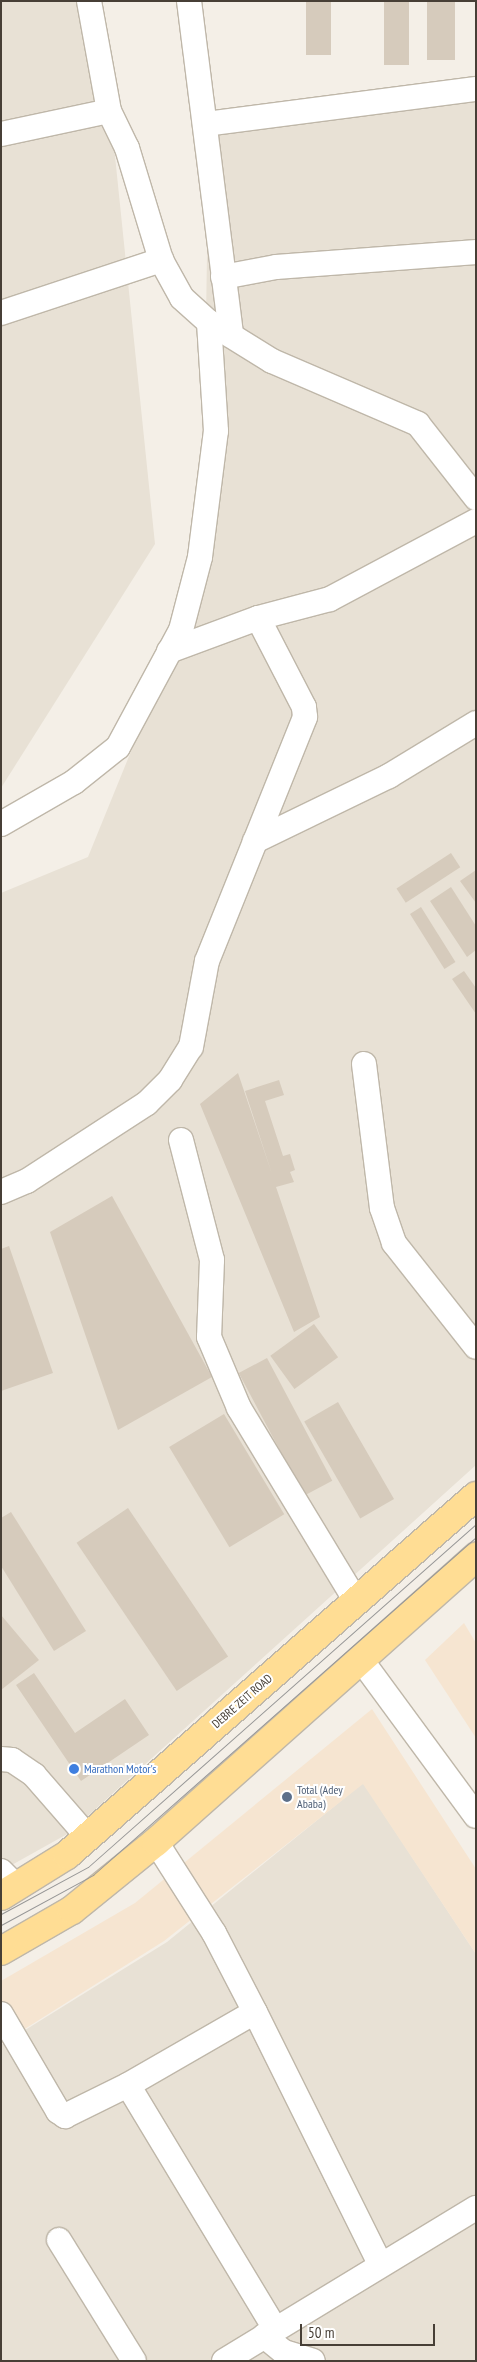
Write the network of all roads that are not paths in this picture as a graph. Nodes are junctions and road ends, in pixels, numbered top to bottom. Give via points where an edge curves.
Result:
1 (89, 1) edge
2 (190, 1) edge
3 (476, 90) edge
4 (109, 111) junction
5 (205, 124) junction
6 (1, 134) edge
7 (476, 252) edge
8 (161, 260) junction
9 (223, 278) junction
10 (1, 313) edge
11 (208, 322) junction
12 (231, 335) junction
13 (476, 498) edge
14 (476, 521) edge
15 (258, 618) junction
16 (169, 651) junction
17 (476, 723) edge
18 (1, 824) edge
19 (254, 841) junction
20 (364, 1064) dead end
21 (181, 1140) dead end
22 (1, 1192) edge
23 (476, 1347) edge
24 (476, 1496) edge
25 (476, 1557) edge
26 (356, 1601) junction
27 (362, 1661) junction
28 (1, 1759) edge
29 (476, 1816) edge
30 (88, 1837) junction
31 (156, 1842) junction
32 (6, 1885) edge
33 (1, 1951) edge
34 (254, 2012) junction
35 (1, 2014) edge
36 (128, 2085) junction
37 (476, 2208) edge
38 (59, 2240) dead end
39 (380, 2264) junction
40 (269, 2332) junction
41 (134, 2361) edge
42 (224, 2361) edge
43 (313, 2361) edge

1 - 4 street
2 - 5 street
3 - 5 street
4 - 6 street
4 - 8 street via 127,148
5 - 9 street
7 - 9 street via 276,267
8 - 10 street
8 - 11 street via 182,298
9 - 12 street
11 - 12 street
11 - 16 street via 216,431 210,486 200,557 180,630
12 - 13 street via 272,361 418,424
14 - 15 street via 330,599
15 - 16 street
15 - 19 street via 304,708 304,717
16 - 18 street via 118,747 74,782
17 - 19 street via 388,776
19 - 22 street via 208,961 191,1047 170,1080 147,1103 27,1181
20 - 23 street via 382,1208 394,1243
21 - 26 street via 212,1260 210,1337 239,1408
24 - 26 main road, DEBRE ZEIT ROAD
25 - 27 main road
26 - 30 main road, DEBRE ZEIT ROAD
27 - 29 street
27 - 31 main road
28 - 30 street via 12,1760 34,1775
30 - 32 main road, DEBRE ZEIT ROAD
31 - 33 main road via 72,1910
31 - 34 street via 214,1933
34 - 36 street
34 - 39 street
35 - 36 street via 58,2111 65,2116
36 - 40 street
37 - 39 street
38 - 41 street
39 - 40 street
40 - 42 street
40 - 43 street via 284,2352

